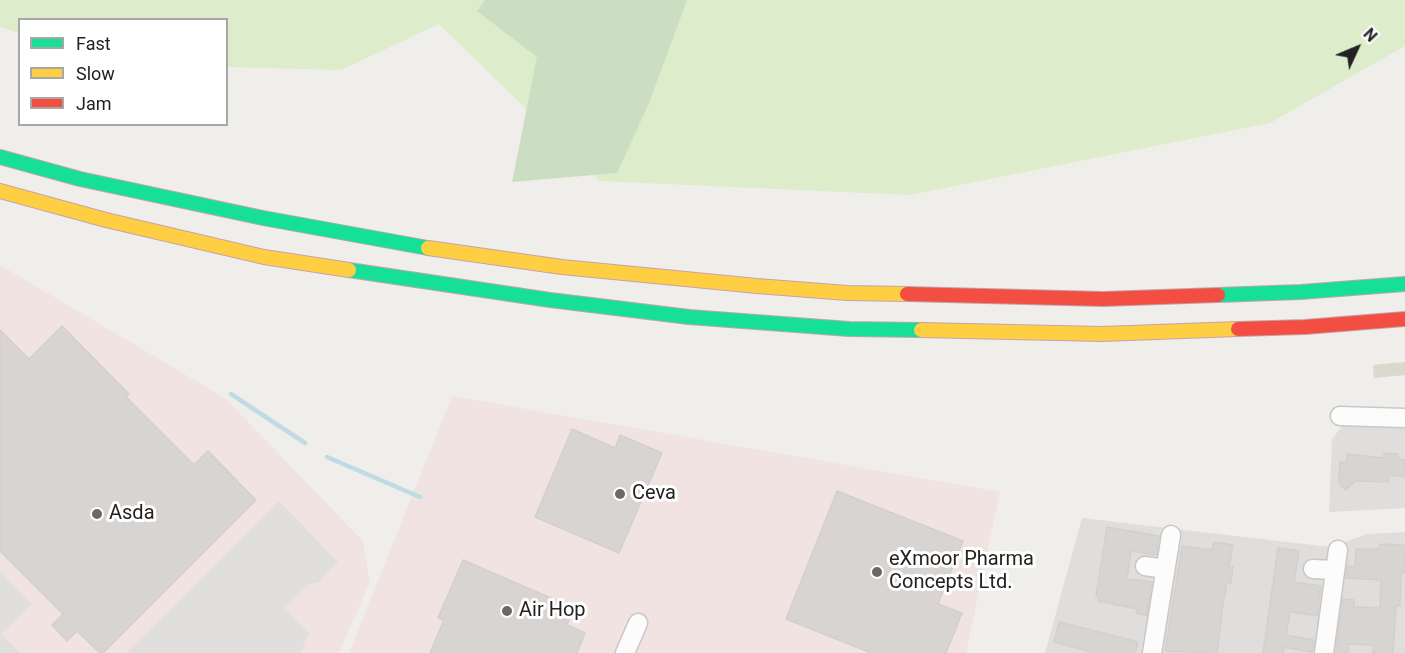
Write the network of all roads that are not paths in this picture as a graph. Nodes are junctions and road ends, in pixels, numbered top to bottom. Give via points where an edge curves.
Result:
1 (0, 157) edge
2 (192, 188) dead end
3 (0, 191) edge
4 (284, 222) junction
5 (1405, 285) edge
6 (1405, 319) edge
7 (1405, 418) edge
8 (1352, 422) dead end
9 (1171, 535) dead end
10 (1338, 550) dead end
11 (1145, 566) dead end
12 (1166, 569) junction
13 (1313, 569) dead end
14 (1334, 570) junction
15 (638, 623) dead end
16 (625, 653) edge
17 (1152, 653) edge
18 (1324, 653) edge

1 - 4 highway
2 - 4 highway
3 - 6 highway via 264,257 689,317 849,329 1102,334 1305,327
4 - 5 highway via 442,251 562,267 848,293 1103,299
7 - 8 street
9 - 12 street
10 - 14 street
11 - 12 street
12 - 17 street
13 - 14 street
14 - 18 street
15 - 16 street

